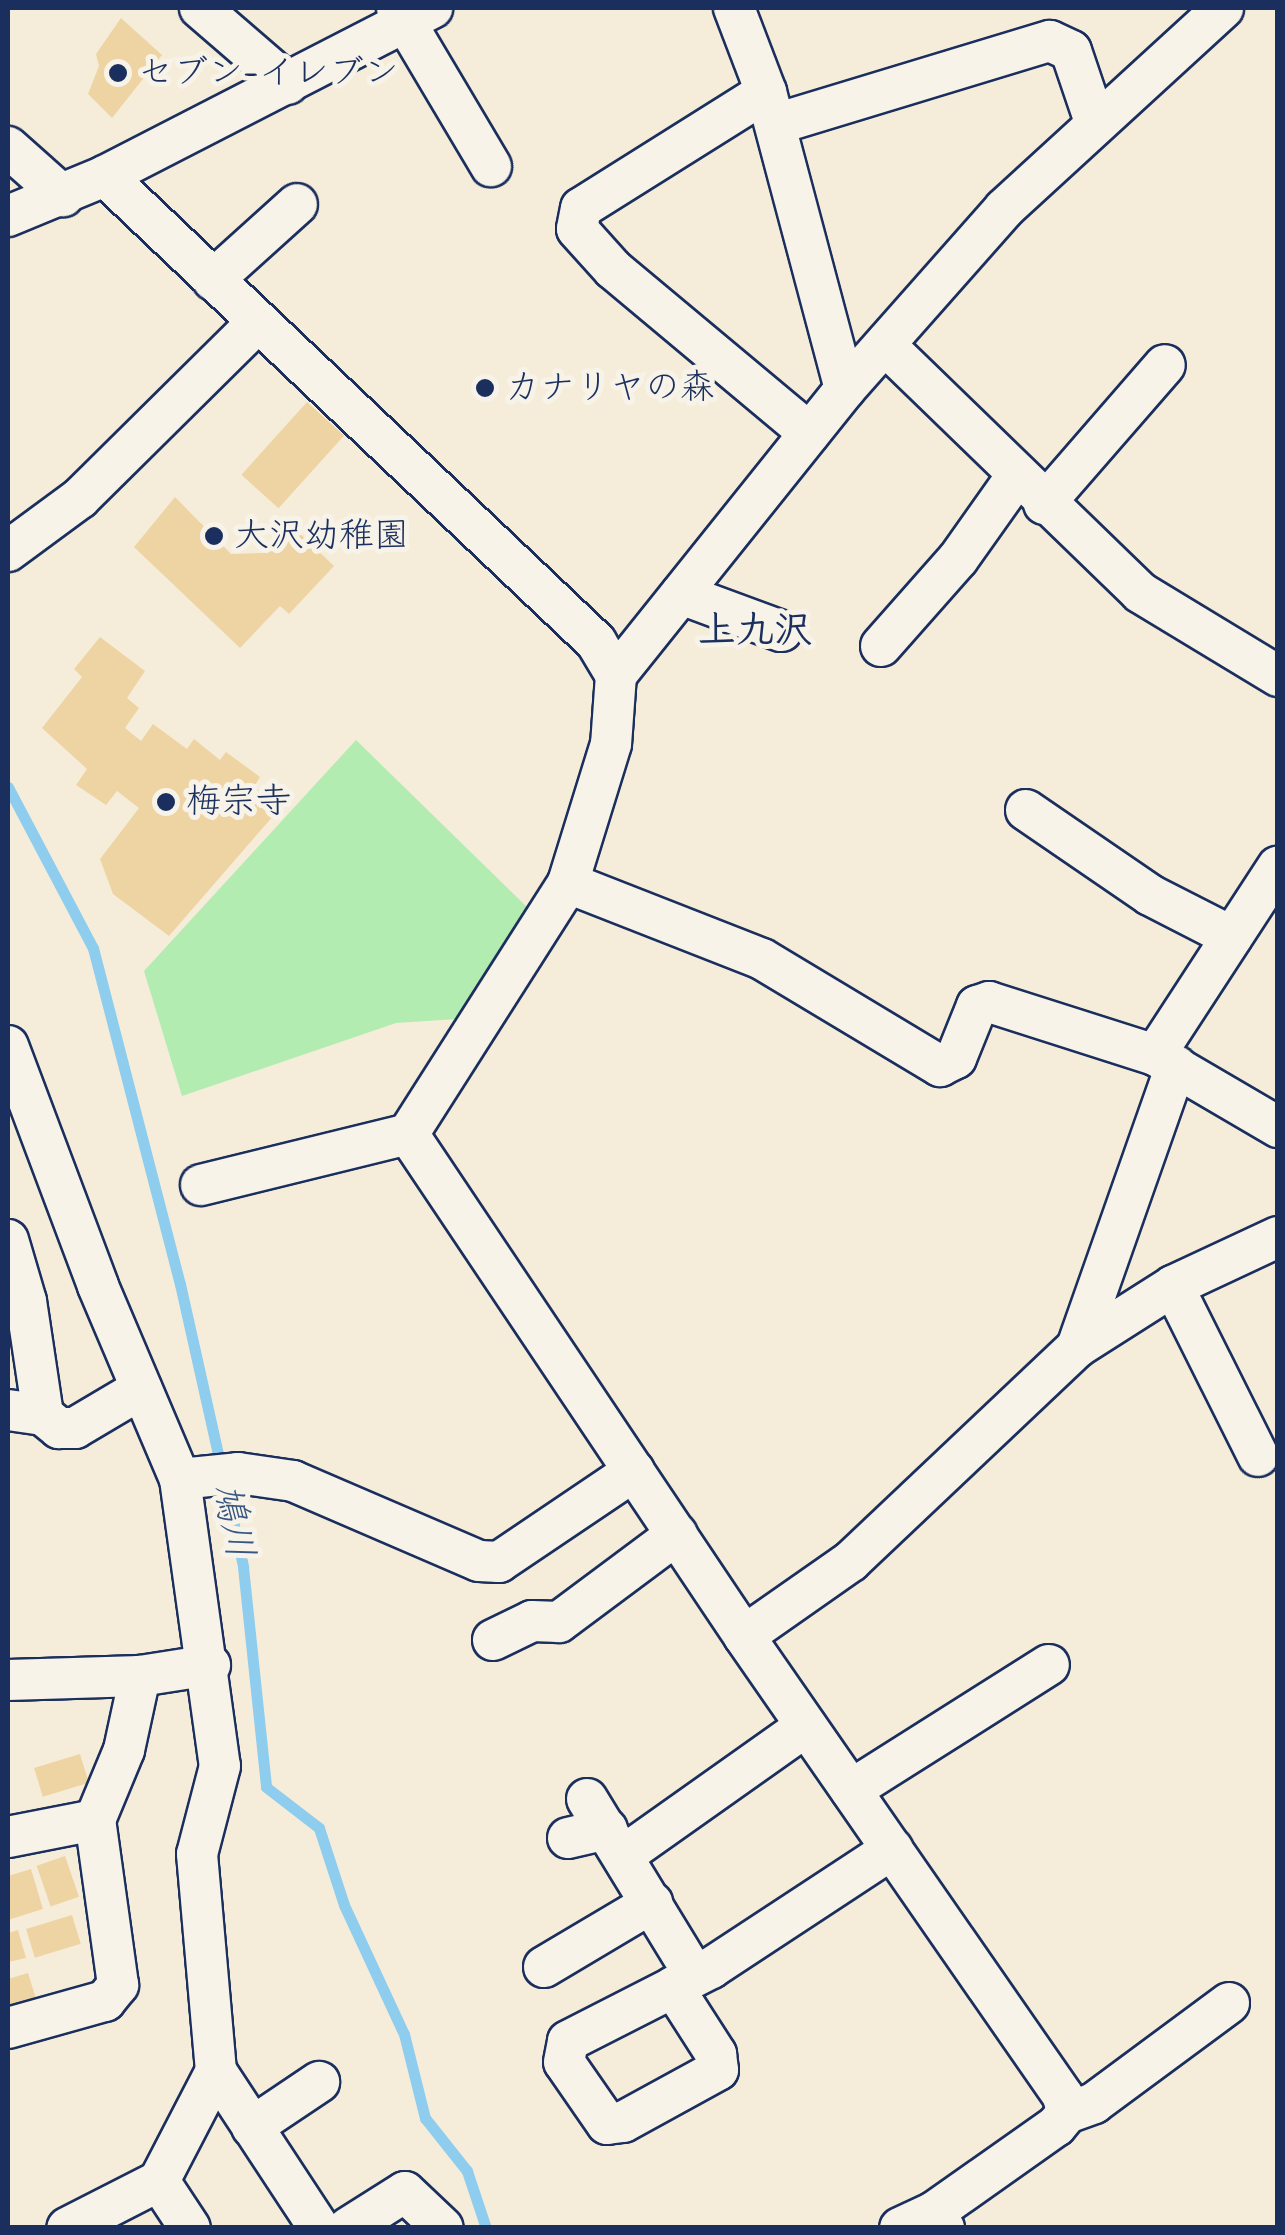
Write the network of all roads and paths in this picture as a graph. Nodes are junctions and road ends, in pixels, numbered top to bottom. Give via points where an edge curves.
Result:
1 (200, 8) edge
2 (734, 8) edge
3 (1223, 8) edge
4 (411, 13) edge
5 (288, 84) junction
6 (771, 108) junction
7 (1095, 122) junction
8 (8, 148) edge
9 (491, 166) dead end
10 (105, 176) junction
11 (63, 196) junction
12 (297, 204) dead end
13 (8, 216) edge
14 (213, 280) junction
15 (258, 322) junction
16 (885, 345) junction
17 (1165, 365) dead end
18 (845, 390) junction
19 (809, 433) junction
20 (1030, 490) junction
21 (8, 551) edge
22 (681, 594) junction
23 (780, 630) dead end
24 (882, 646) dead end
25 (1276, 672) edge
26 (616, 675) junction
27 (1026, 810) dead end
28 (1278, 866) edge
29 (568, 883) junction
30 (1232, 937) junction
31 (8, 1046) edge
32 (1165, 1061) junction
33 (1278, 1127) edge
34 (408, 1134) junction
35 (201, 1185) dead end
36 (1278, 1237) edge
37 (8, 1240) edge
38 (1172, 1286) junction
39 (1078, 1347) junction
40 (142, 1389) junction
41 (25, 1412) edge
42 (1258, 1456) dead end
43 (634, 1471) junction
44 (209, 1476) junction
45 (677, 1534) junction
46 (744, 1636) junction
47 (493, 1640) dead end
48 (210, 1665) junction
49 (1049, 1665) dead end
50 (140, 1676) junction
51 (8, 1680) edge
52 (806, 1726) junction
53 (850, 1790) junction
54 (94, 1820) junction
55 (606, 1828) junction
56 (8, 1837) edge
57 (568, 1838) dead end
58 (892, 1849) junction
59 (652, 1902) junction
60 (544, 1967) dead end
61 (1230, 2003) dead end
62 (8, 2028) edge
63 (216, 2071) junction
64 (319, 2082) dead end
65 (1067, 2112) junction
66 (252, 2127) junction
67 (159, 2181) junction
68 (926, 2222) edge
69 (68, 2228) edge
70 (190, 2228) edge
71 (319, 2228) edge
72 (348, 2228) edge
73 (443, 2228) edge

1 - 5 street
2 - 6 street
3 - 7 street
4 - 5 street
4 - 9 street
5 - 10 street
6 - 7 street via 1050,42 1072,51
6 - 18 street
6 - 19 street via 581,208 577,229 613,269
7 - 16 street via 1004,209
8 - 11 street
10 - 11 street
10 - 14 street
11 - 13 street
12 - 14 street
14 - 15 street
15 - 21 street via 80,498
15 - 26 street via 596,642
16 - 18 street
16 - 20 street
17 - 20 street via 1137,424
18 - 19 street
19 - 22 street
20 - 24 street via 958,558
20 - 25 street via 1141,594
22 - 23 street
22 - 26 street
26 - 29 street via 611,744
27 - 30 street via 1085,832 1150,895
28 - 30 street
29 - 32 street via 762,959 940,1066 956,1058 983,1002
29 - 34 street
30 - 32 street
31 - 40 street
32 - 33 street
32 - 39 street
34 - 35 street
34 - 43 street
36 - 38 street
37 - 41 street via 26,1301
38 - 39 street
38 - 42 street
39 - 46 street via 850,1560
40 - 41 street via 75,1428
40 - 44 street
43 - 44 street via 498,1562 413,1534 320,1489
43 - 45 street
44 - 48 street
45 - 46 street
45 - 47 street via 559,1622 532,1622
46 - 52 street
48 - 50 street
48 - 63 street via 220,1766 197,1854
49 - 53 street
50 - 51 street
50 - 54 street via 124,1750
52 - 53 street
52 - 55 street
53 - 58 street
54 - 56 street
54 - 62 street via 118,1974 114,1995
55 - 57 street
55 - 59 street
58 - 59 street via 684,1982
58 - 65 street via 1063,2096
59 - 60 street
61 - 65 street via 1094,2103
63 - 66 street
63 - 67 street
64 - 66 street
65 - 68 street
66 - 71 street
67 - 69 street
67 - 70 street
72 - 73 street via 404,2192

